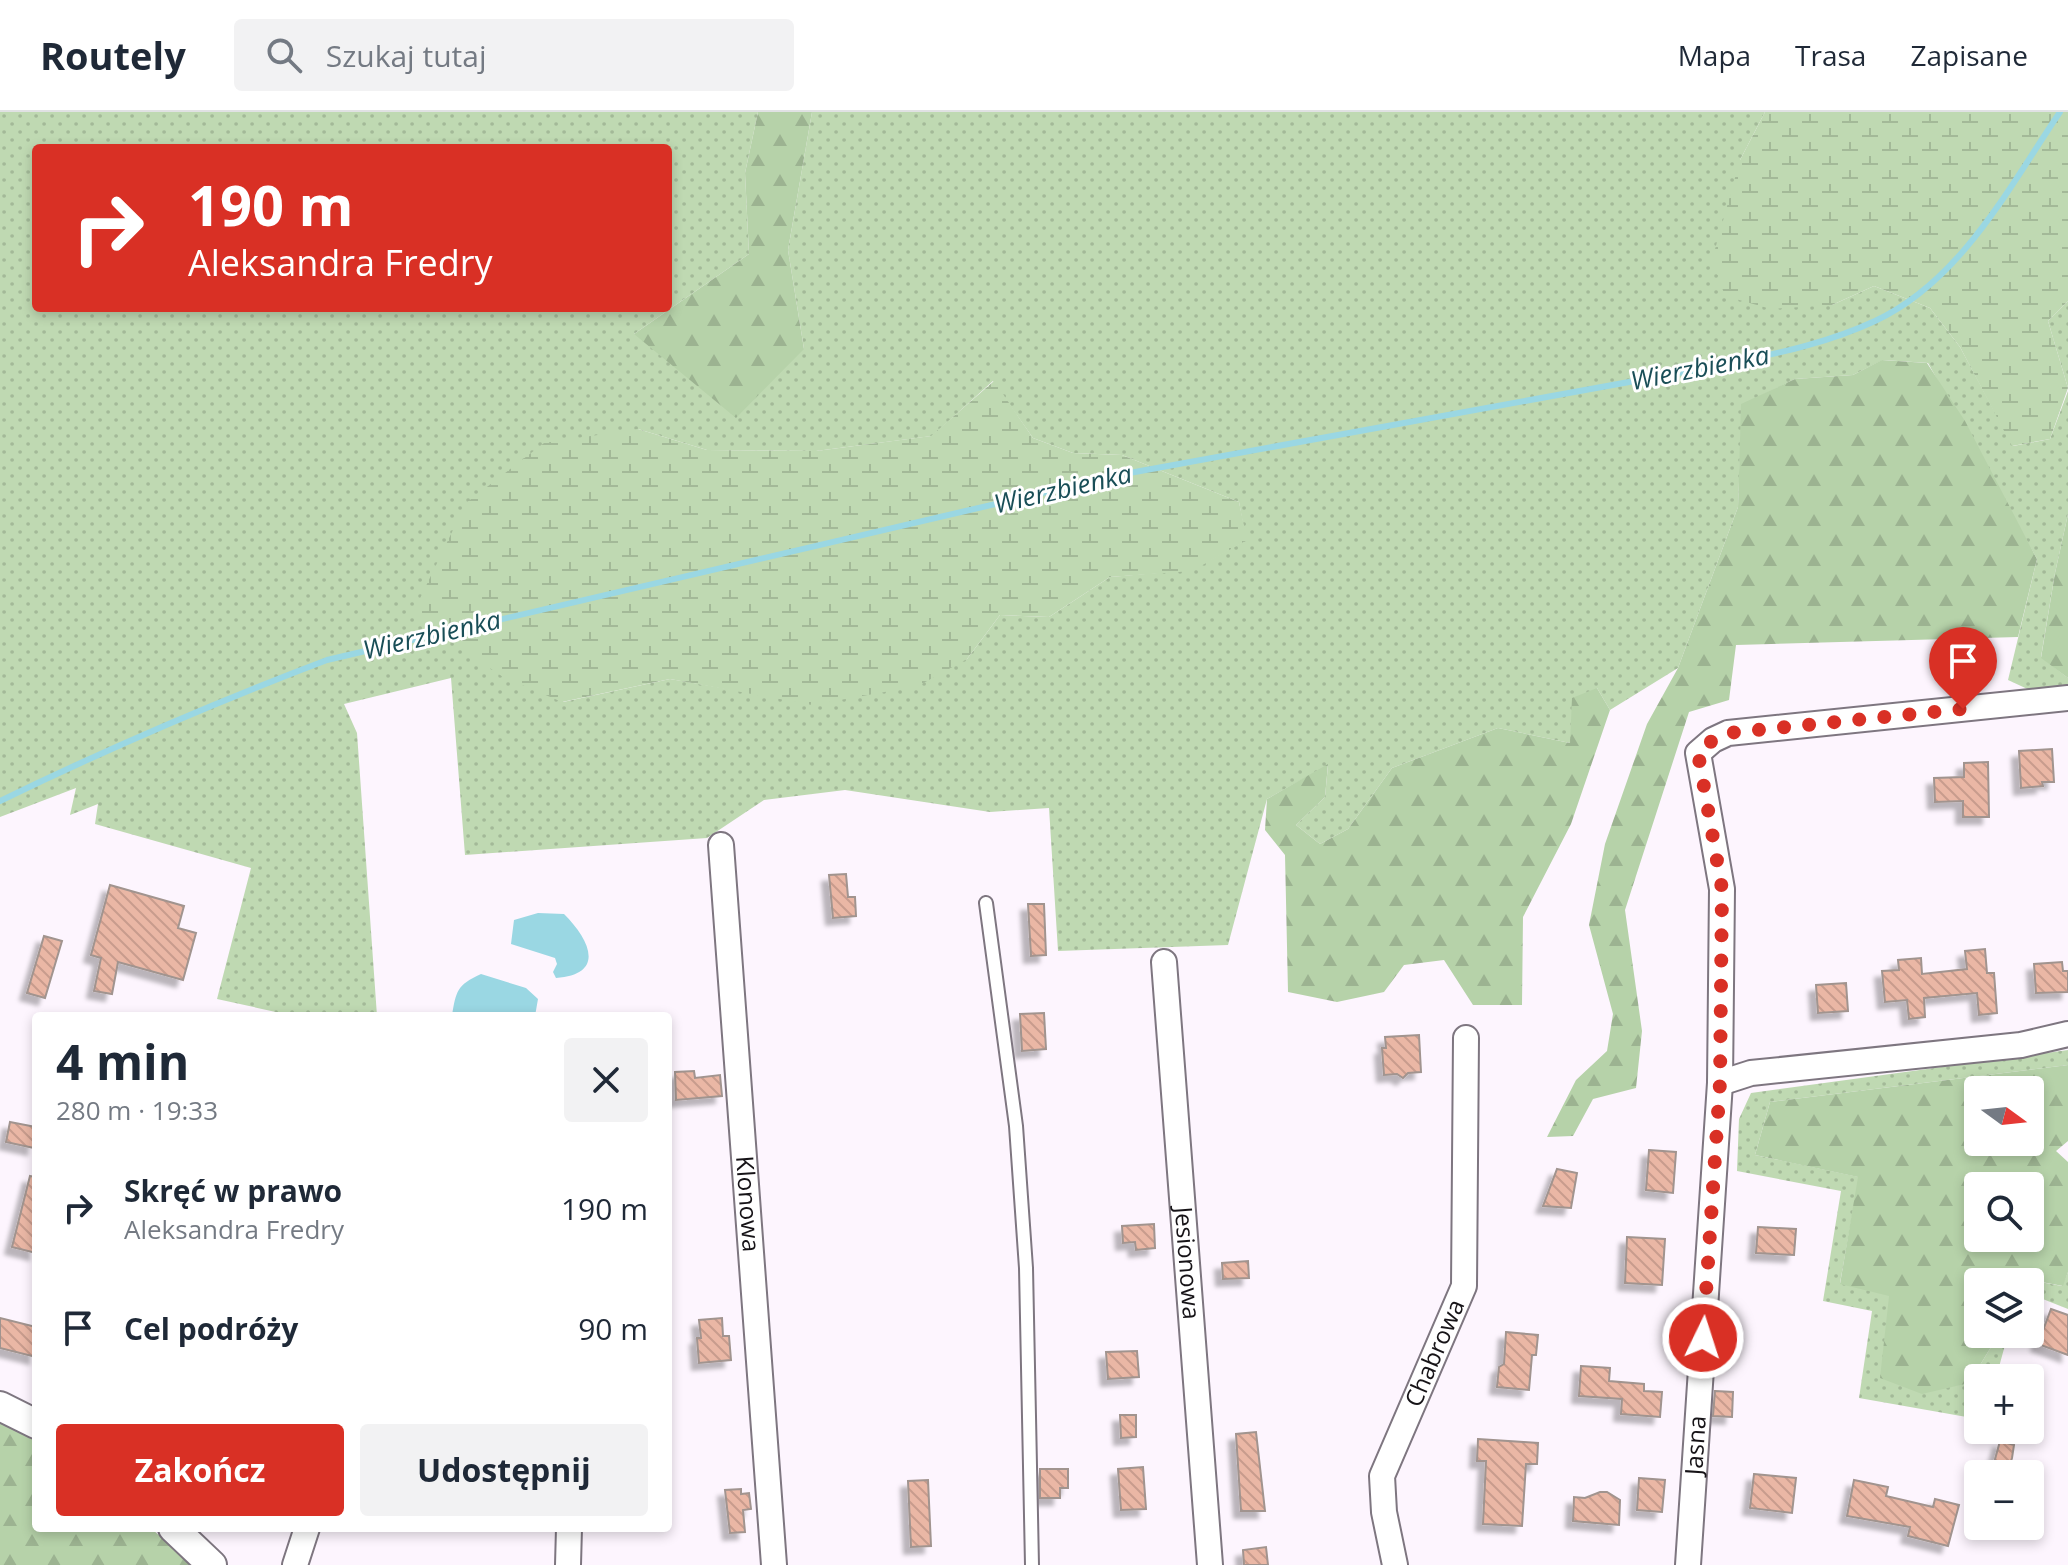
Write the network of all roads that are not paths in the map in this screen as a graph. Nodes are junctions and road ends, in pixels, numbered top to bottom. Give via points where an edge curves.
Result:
1 (2068, 698) edge
2 (721, 845) dead end
3 (986, 903) dead end
4 (1164, 962) dead end
5 (2068, 1034) edge
6 (1466, 1038) dead end
7 (1720, 1083) junction
8 (0, 1406) edge
9 (32, 1422) edge
10 (177, 1532) edge
11 (306, 1532) edge
12 (569, 1532) edge
13 (212, 1565) edge
14 (295, 1565) edge
15 (568, 1565) edge
16 (774, 1565) edge
17 (1032, 1565) edge
18 (1210, 1565) edge
19 (1395, 1565) edge
20 (1688, 1565) edge

1 - 7 street, Jasna via 1728,733 1698,753 1722,889
2 - 16 street, Klonowa
3 - 17 lane via 1016,1126 1024,1236
4 - 18 street, Jesionowa
5 - 7 street via 2021,1045 1751,1073
6 - 19 street, Chabrowa via 1464,1286 1382,1476
7 - 20 street, Jasna
8 - 9 street
10 - 13 street
11 - 14 street
12 - 15 street

